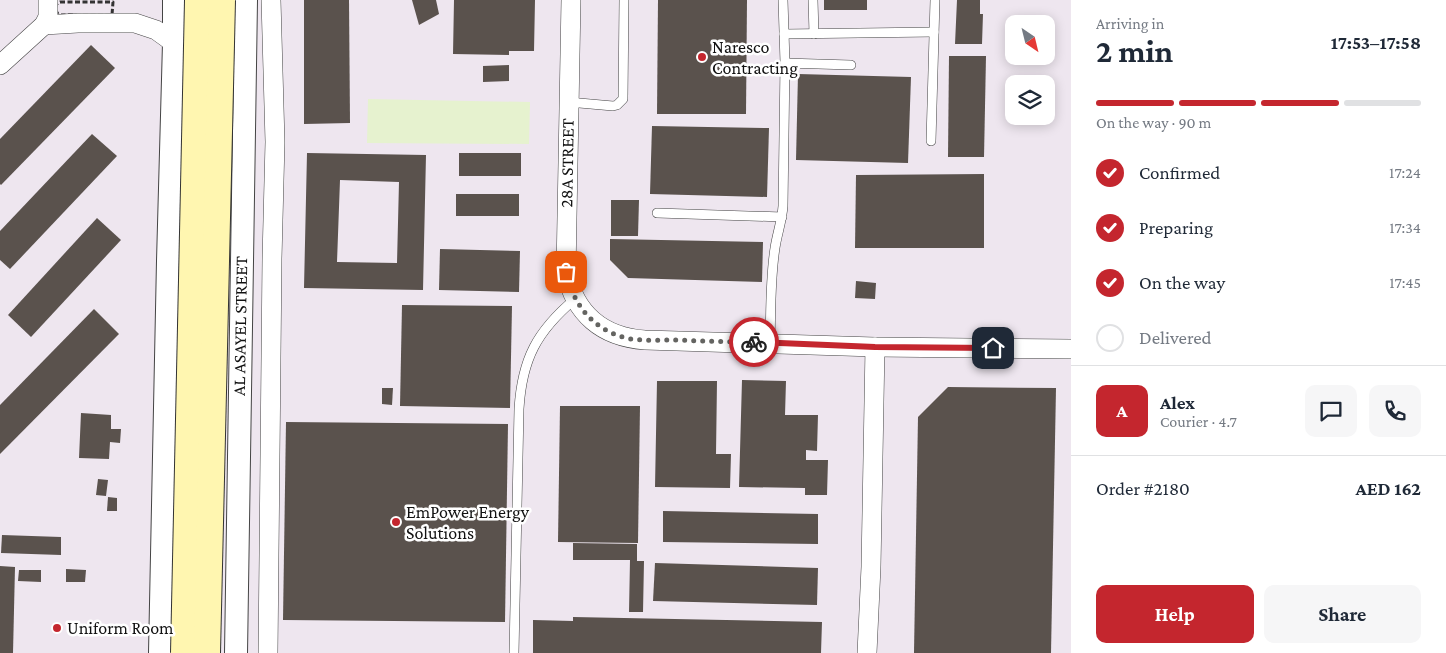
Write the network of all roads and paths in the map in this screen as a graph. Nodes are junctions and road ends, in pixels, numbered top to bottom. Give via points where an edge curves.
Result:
1 (48, 0) edge
2 (174, 0) edge
3 (198, 0) edge
4 (222, 0) edge
5 (246, 0) edge
6 (271, 0) edge
7 (570, 0) edge
8 (624, 0) edge
9 (783, 0) edge
10 (813, 0) edge
11 (935, 0) edge
12 (44, 25) junction
13 (934, 32) junction
14 (784, 34) junction
15 (814, 34) junction
16 (174, 43) junction
17 (785, 63) junction
18 (851, 65) dead end
19 (0, 66) edge
20 (568, 102) junction
21 (931, 140) dead end
22 (657, 213) dead end
23 (782, 217) junction
24 (575, 299) junction
25 (770, 343) junction
26 (875, 347) junction
27 (1071, 349) edge
28 (160, 653) edge
29 (184, 653) edge
30 (207, 653) edge
31 (236, 653) edge
32 (268, 653) edge
33 (514, 653) edge
34 (868, 653) edge

1 - 12 street via 48,17
2 - 16 street
3 - 29 main road, bridge
4 - 30 main road, bridge
5 - 31 street, AL ASAYEL STREET
6 - 32 street via 275,142
7 - 20 street, 28A STREET
8 - 20 lane via 623,99 613,106
9 - 14 lane
10 - 15 lane
11 - 13 lane
12 - 16 street via 135,23 156,30
12 - 19 street
13 - 15 lane
13 - 21 lane
14 - 15 lane
14 - 17 lane
16 - 28 street
17 - 18 lane
17 - 23 lane
20 - 24 street, 28A STREET via 565,258 569,286
22 - 23 lane
23 - 25 lane via 774,250
24 - 25 street, 28A STREET via 591,320 611,332 633,339
24 - 33 lane via 544,329 533,347 520,388
25 - 26 street
26 - 27 street
26 - 34 street

